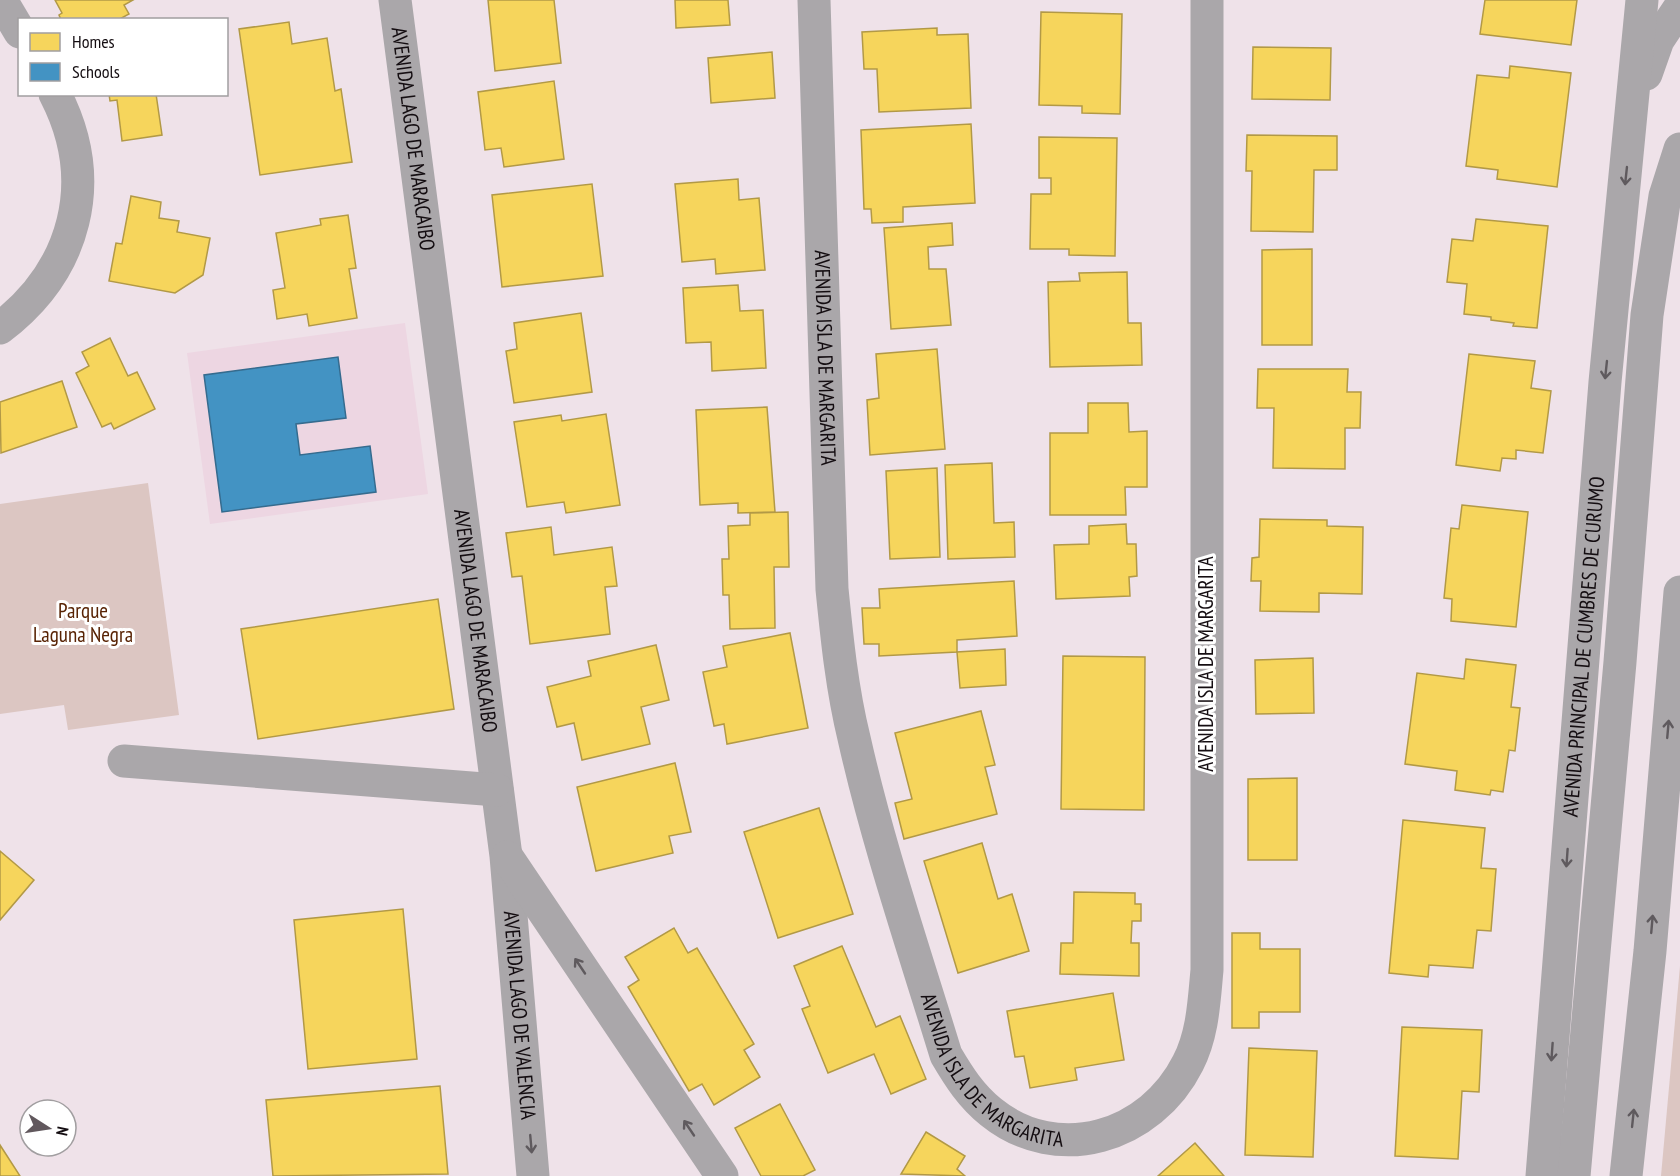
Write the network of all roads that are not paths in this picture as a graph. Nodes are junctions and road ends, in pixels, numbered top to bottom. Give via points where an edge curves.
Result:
1 (1, 0) edge
2 (395, 0) edge
3 (814, 0) edge
4 (1207, 0) edge
5 (1642, 0) edge
6 (1666, 0) edge
7 (1680, 7) edge
8 (18, 29) edge
9 (56, 96) edge
10 (1631, 118) junction
11 (1680, 149) edge
12 (0, 328) edge
13 (1680, 592) edge
14 (124, 761) dead end
15 (497, 790) junction
16 (506, 856) junction
17 (533, 1176) edge
18 (722, 1176) edge
19 (1542, 1176) edge
20 (1574, 1176) edge
21 (1626, 1176) edge

1 - 8 street
2 - 15 street, AVENIDA LAGO DE MARACAIBO
3 - 4 street, AVENIDA ISLA DE MARGARITA via 832,589 839,660 854,738 884,854 946,1054 963,1085 992,1113 1022,1130 1065,1140 1109,1135 1152,1111 1188,1063 1204,1009
5 - 10 street, AVENIDA PRINCIPAL DE CUMBRES DE CURUMO
6 - 7 street
7 - 10 street, AVENIDA PRINCIPAL DE CUMBRES DE CURUMO via 1658,40
9 - 12 street via 72,140 75,169 76,207 68,243 49,279
10 -> 19 street, AVENIDA PRINCIPAL DE CUMBRES DE CURUMO via 1605,382
11 - 20 street, AVENIDA PRINCIPAL DE CUMBRES DE CURUMO via 1665,196 1648,304
21 -> 13 street via 1650,951
14 - 15 street
15 - 16 street, AVENIDA LAGO DE MARACAIBO
16 -> 17 street, AVENIDA LAGO DE VALENCIA
18 -> 16 street, AVENIDA LAGO DE MARACAIBO

